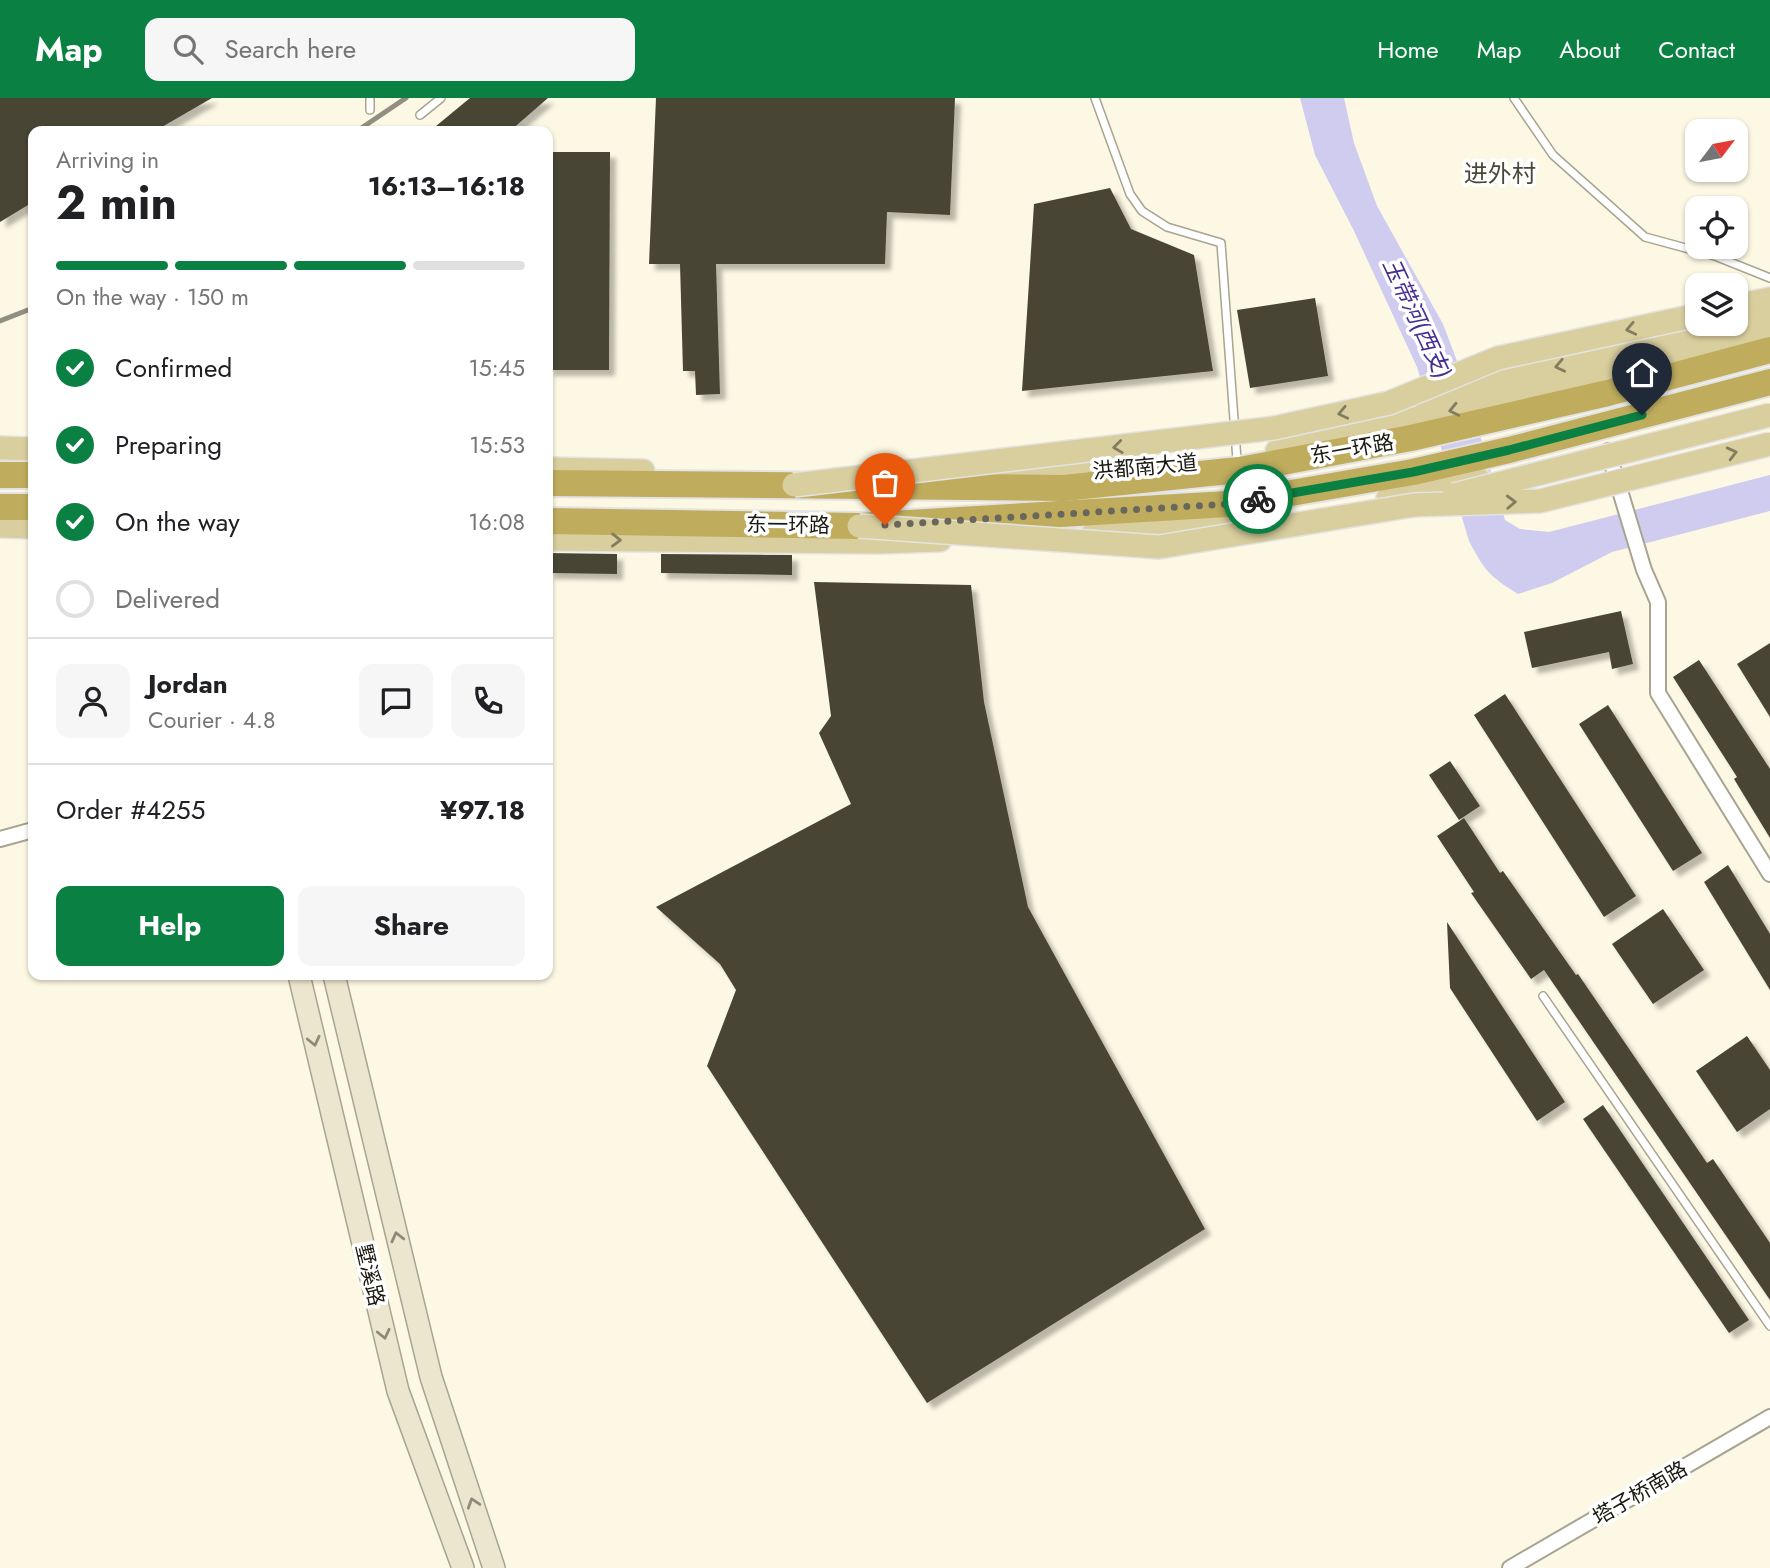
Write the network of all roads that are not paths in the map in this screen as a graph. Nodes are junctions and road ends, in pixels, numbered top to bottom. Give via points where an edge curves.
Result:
1 (370, 98) edge
2 (442, 98) edge
3 (1095, 98) edge
4 (1514, 98) edge
5 (370, 110) dead end
6 (420, 115) dead end
7 (1770, 278) edge
8 (1770, 299) edge
9 (1748, 304) edge
10 (1685, 318) edge
11 (1770, 319) edge
12 (1770, 336) edge
13 (1770, 350) edge
14 (1770, 382) edge
15 (1390, 403) junction
16 (1770, 403) edge
17 (1770, 415) edge
18 (1770, 444) edge
19 (1606, 447) junction
20 (0, 448) edge
21 (28, 449) edge
22 (1237, 460) junction
23 (553, 469) edge
24 (0, 475) edge
25 (28, 475) edge
26 (553, 483) edge
27 (794, 485) junction
28 (1412, 500) junction
29 (28, 508) edge
30 (0, 509) edge
31 (553, 521) edge
32 (0, 526) edge
33 (859, 526) junction
34 (28, 527) edge
35 (553, 539) edge
36 (28, 831) edge
37 (0, 839) edge
38 (1770, 874) edge
39 (300, 980) edge
40 (335, 980) edge
41 (1543, 996) dead end
42 (1770, 1326) edge
43 (1770, 1418) edge
44 (463, 1568) edge
45 (494, 1568) edge
46 (1510, 1568) edge

1 - 5 lane
2 - 6 lane
3 - 22 lane via 1130,194 1142,211 1167,227 1221,243
4 - 7 lane via 1553,155 1645,237 1715,256
8 - 9 main road
10 -> 15 main road, bridge via 1498,358
11 -> 15 main road, bridge
12 -> 22 main road, 洪都南大道
13 - 27 highway, 东一环路, bridge via 1411,438 1239,470 1063,488
14 - 33 highway, 东一环路, bridge via 1413,472 1227,504
15 -> 27 main road, bridge via 1274,428
16 - 19 main road
17 - 28 main road, bridge
28 -> 18 main road, bridge via 1540,501
19 - 28 main road
19 - 38 street via 1658,602 1658,693
20 - 21 main road
22 - 23 main road, 洪都南大道 via 1113,472 947,478
24 - 25 highway
26 - 27 highway, 东一环路
28 - 33 main road, bridge via 1158,547
35 -> 28 main road via 877,542 1129,533
29 - 30 highway
31 - 33 highway, 东一环路
32 - 34 main road
36 - 37 street
39 -> 44 street, 墅溪路 via 398,1391
45 -> 40 street, 墅溪路 via 431,1377
41 - 42 lane
43 - 46 street, 塔子桥南路

